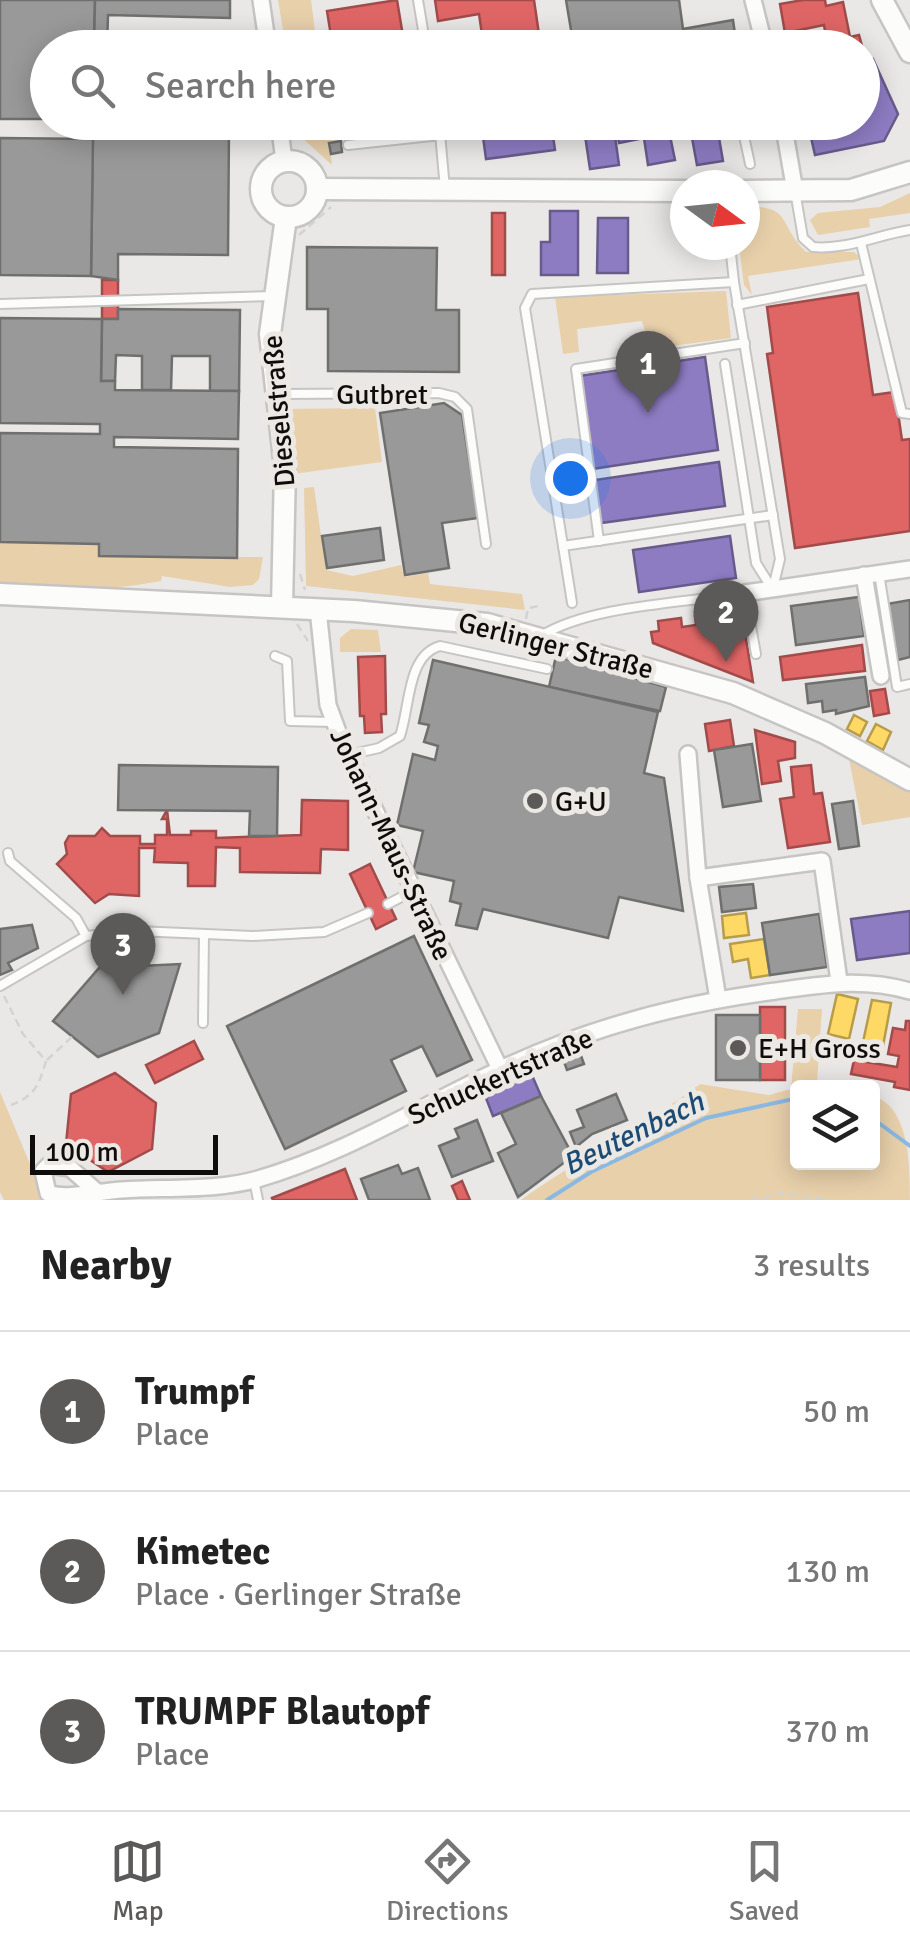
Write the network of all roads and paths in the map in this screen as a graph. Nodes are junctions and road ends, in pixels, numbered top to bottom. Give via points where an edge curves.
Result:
1 (261, 0) edge
2 (418, 0) edge
3 (753, 0) edge
4 (882, 0) edge
5 (265, 30) edge
6 (423, 30) edge
7 (760, 30) edge
8 (910, 52) edge
9 (281, 140) edge
10 (394, 140) edge
11 (441, 140) edge
12 (745, 140) edge
13 (786, 140) edge
14 (348, 145) dead end
15 (910, 160) edge
16 (284, 162) junction
17 (750, 164) dead end
18 (910, 172) edge
19 (910, 180) edge
20 (871, 185) junction
21 (327, 189) junction
22 (444, 189) junction
23 (670, 191) edge
24 (760, 192) edge
25 (795, 192) junction
26 (284, 226) junction
27 (910, 230) edge
28 (861, 243) junction
29 (732, 260) edge
30 (868, 280) junction
31 (734, 282) junction
32 (273, 296) junction
33 (0, 304) edge
34 (736, 306) junction
35 (744, 344) junction
36 (725, 364) dead end
37 (275, 394) junction
38 (910, 414) edge
39 (773, 515) junction
40 (750, 518) junction
41 (599, 541) junction
42 (486, 544) dead end
43 (562, 546) junction
44 (910, 568) edge
45 (871, 574) junction
46 (773, 590) junction
47 (744, 593) junction
48 (0, 594) edge
49 (572, 603) dead end
50 (539, 606) dead end
51 (282, 607) junction
52 (318, 609) junction
53 (532, 629) junction
54 (756, 654) dead end
55 (275, 656) dead end
56 (547, 669) dead end
57 (887, 675) joint
58 (910, 684) edge
59 (334, 722) junction
60 (348, 754) junction
61 (688, 754) dead end
62 (910, 780) edge
63 (8, 853) dead end
64 (698, 878) junction
65 (413, 891) junction
66 (388, 904) dead end
67 (368, 914) dead end
68 (204, 934) junction
69 (86, 936) junction
70 (839, 981) junction
71 (0, 988) edge
72 (910, 991) edge
73 (718, 999) junction
74 (204, 1023) dead end
75 (73, 1036) dead end
76 (46, 1061) junction
77 (500, 1069) junction
78 (12, 1105) dead end
79 (254, 1180) junction
80 (96, 1191) dead end
81 (160, 1194) edge
82 (258, 1200) edge
83 (751, 1200) edge
84 (830, 1200) edge

1 - 5 street
2 - 6 lane
3 - 7 street
4 - 8 street
9 - 16 street
10 - 14 lane
11 - 22 lane
12 - 17 lane
13 - 25 street
15 - 20 street
16 - 21 street via 311,171
16 - 26 street via 268,171 262,190
18 - 20 street
19 - 20 street
20 - 25 street
21 - 22 street
21 - 26 street
21 - 26 path via 337,202 297,238
22 - 23 street
24 - 25 street
25 - 28 lane via 803,238 813,247
26 - 32 street, Dieselstraße
27 - 28 lane
28 - 30 lane
29 - 31 lane
30 - 34 lane
30 - 38 lane via 902,412
31 - 34 lane
31 - 43 lane via 532,294 525,308
32 - 33 lane
32 - 37 street, Dieselstraße
34 - 35 lane
35 - 39 lane
35 - 41 lane via 576,369
36 - 40 lane
37 - 42 lane, Gutbret via 455,397 467,409
37 - 51 street, Dieselstraße via 285,468
39 - 40 lane
39 - 46 lane via 780,560
40 - 41 lane
40 - 46 lane via 756,563
41 - 43 lane
43 - 49 lane
44 - 45 street
45 - 46 street
45 - 57 street
46 - 47 street
47 - 53 lane
47 - 54 lane
48 - 51 street, Gerlinger Straße
50 - 53 path via 528,608
51 - 52 street, Gerlinger Straße
52 - 53 street, Gerlinger Straße
52 - 59 street, Johann-Maus-Straße
53 - 62 street, Gerlinger Straße via 779,710
55 - 59 lane via 288,660 290,721
56 - 60 lane via 429,649 418,662 400,736
57 - 58 lane via 896,686
59 - 60 street, Johann-Maus-Straße
60 - 65 street, Johann-Maus-Straße
61 - 64 street
63 - 69 lane via 76,918
64 - 70 street via 822,861
64 - 73 street
65 - 66 lane
65 - 77 street, Johann-Maus-Straße
67 - 68 lane via 324,932
68 - 69 lane
68 - 74 lane
69 - 71 lane
70 - 72 street, Schuckertstraße
70 - 73 street, Schuckertstraße
71 - 76 path via 23,1034
73 - 77 street, Schuckertstraße via 581,1036
75 - 76 path
76 - 78 path via 39,1086
77 - 79 street, Schuckertstraße via 331,1153
79 - 81 street, Schuckertstraße
79 - 82 lane
80 - 81 street, Schuckertstraße
83 - 84 path via 783,1193

